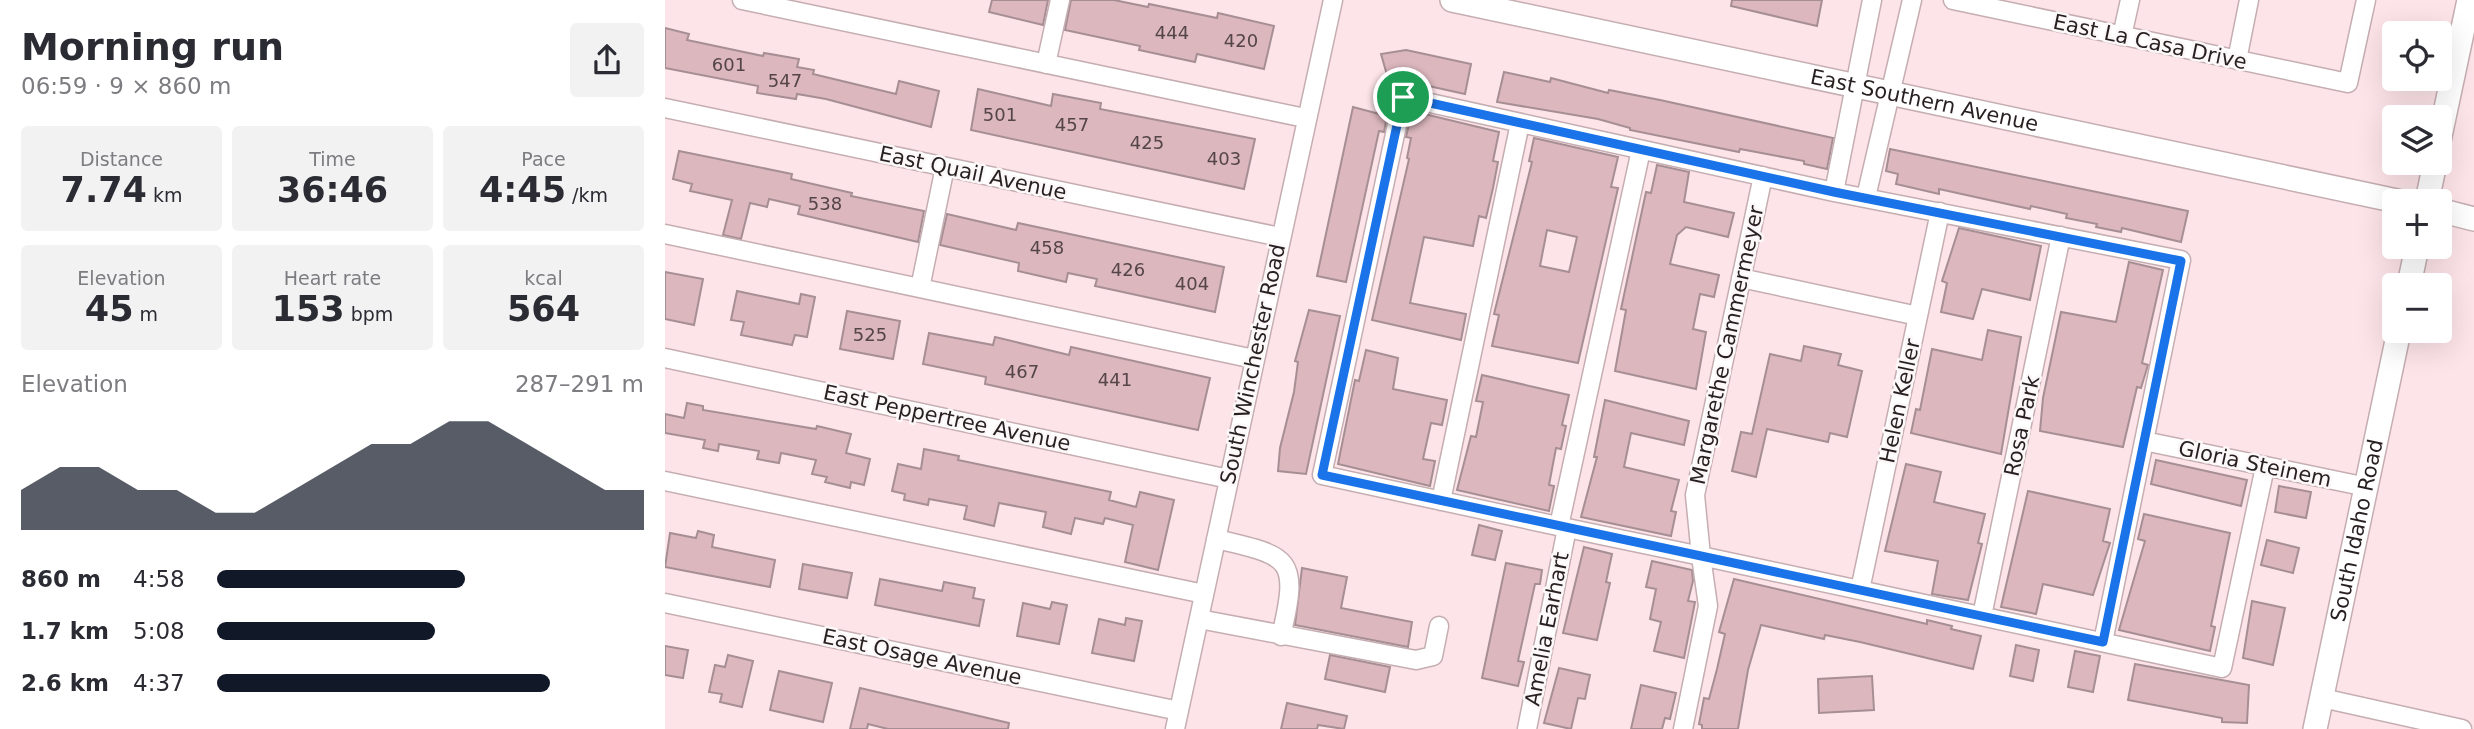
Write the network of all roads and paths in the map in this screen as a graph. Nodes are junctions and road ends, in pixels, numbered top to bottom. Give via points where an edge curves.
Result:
1 (742, 0) edge
2 (1060, 0) edge
3 (1332, 0) edge
4 (1452, 0) edge
5 (1871, 0) edge
6 (1912, 0) edge
7 (1953, 0) edge
8 (2130, 0) edge
9 (2249, 0) edge
10 (2366, 0) edge
11 (2469, 0) edge
12 (2011, 6) edge
13 (2122, 36) junction
14 (2237, 60) junction
15 (1046, 64) junction
16 (1856, 86) junction
17 (1889, 93) junction
18 (2447, 105) edge
19 (665, 108) edge
20 (1305, 118) junction
21 (1520, 123) junction
22 (1641, 150) junction
23 (945, 167) junction
24 (1763, 176) junction
25 (1834, 192) junction
26 (1866, 197) junction
27 (2382, 198) edge
28 (1940, 212) junction
29 (2452, 214) edge
30 (2474, 219) edge
31 (665, 233) edge
32 (2061, 236) junction
33 (1280, 237) junction
34 (1741, 278) junction
35 (920, 288) junction
36 (1918, 316) junction
37 (2397, 343) edge
38 (665, 358) edge
39 (1254, 359) junction
40 (2144, 441) junction
41 (2265, 467) junction
42 (1229, 479) junction
43 (665, 481) edge
44 (2367, 487) junction
45 (1441, 501) junction
46 (1563, 527) junction
47 (1216, 539) junction
48 (1701, 556) junction
49 (1860, 590) junction
50 (1204, 594) junction
51 (665, 603) edge
52 (1982, 617) junction
53 (1199, 619) junction
54 (1439, 626) dead end
55 (1281, 636) junction
56 (2103, 642) junction
57 (2322, 698) junction
58 (1179, 711) junction
59 (1175, 729) edge
60 (1527, 729) edge
61 (1683, 729) edge
62 (2315, 729) edge
63 (2462, 729) edge

1 - 15 street
2 - 15 street
3 - 20 street, South Winchester Road
4 - 16 main road, East Southern Avenue
5 - 16 street
6 - 17 street
7 - 12 street, East La Casa Drive
8 - 13 street
9 - 14 street
10 - 14 street, East La Casa Drive via 2348,83
11 - 18 main road
12 - 13 street, East La Casa Drive
13 - 14 street, East La Casa Drive
15 - 20 street
16 - 17 main road, East Southern Avenue
16 - 25 street
17 - 26 street
17 - 27 main road, East Southern Avenue
19 - 23 street, East Quail Avenue
20 - 33 street, South Winchester Road
21 - 22 street
21 - 45 street
21 - 45 street, Amelia Earhart via 1403,97 1322,475
22 - 24 street
22 - 46 street
23 - 33 street, East Quail Avenue
23 - 35 street
24 - 25 street
24 - 34 street, Margarethe Cammermeyer
25 - 26 street
26 - 28 street
28 - 32 street
28 - 36 street, Helen Keller
29 - 30 main road
31 - 35 street
32 - 40 street via 2181,261
32 - 52 street, Rosa Park
33 - 39 street, South Winchester Road
34 - 36 street
34 - 48 street, Margarethe Cammermeyer via 1695,495
35 - 39 street
36 - 49 street, Helen Keller
37 - 44 main road, South Idaho Road
38 - 42 street, East Peppertree Avenue
39 - 42 street, South Winchester Road
40 - 41 street, Gloria Steinem
40 - 56 street
41 - 44 street, Gloria Steinem
41 - 56 street via 2222,668
42 - 47 street, South Winchester Road
43 - 50 street
44 - 57 main road, South Idaho Road
45 - 46 street, Amelia Earhart
46 - 48 street
46 - 60 street, Amelia Earhart
47 - 50 street, South Winchester Road
47 - 55 street via 1260,550 1280,558 1288,567 1290,582
48 - 49 street
48 - 61 street via 1708,606
49 - 52 street
50 - 53 street, South Winchester Road
51 - 58 street, East Osage Avenue
52 - 56 street
53 - 55 street
53 - 58 street, South Winchester Road
54 - 55 street via 1433,656 1416,660
57 - 62 main road, South Idaho Road
57 - 63 street
58 - 59 street, South Winchester Road

